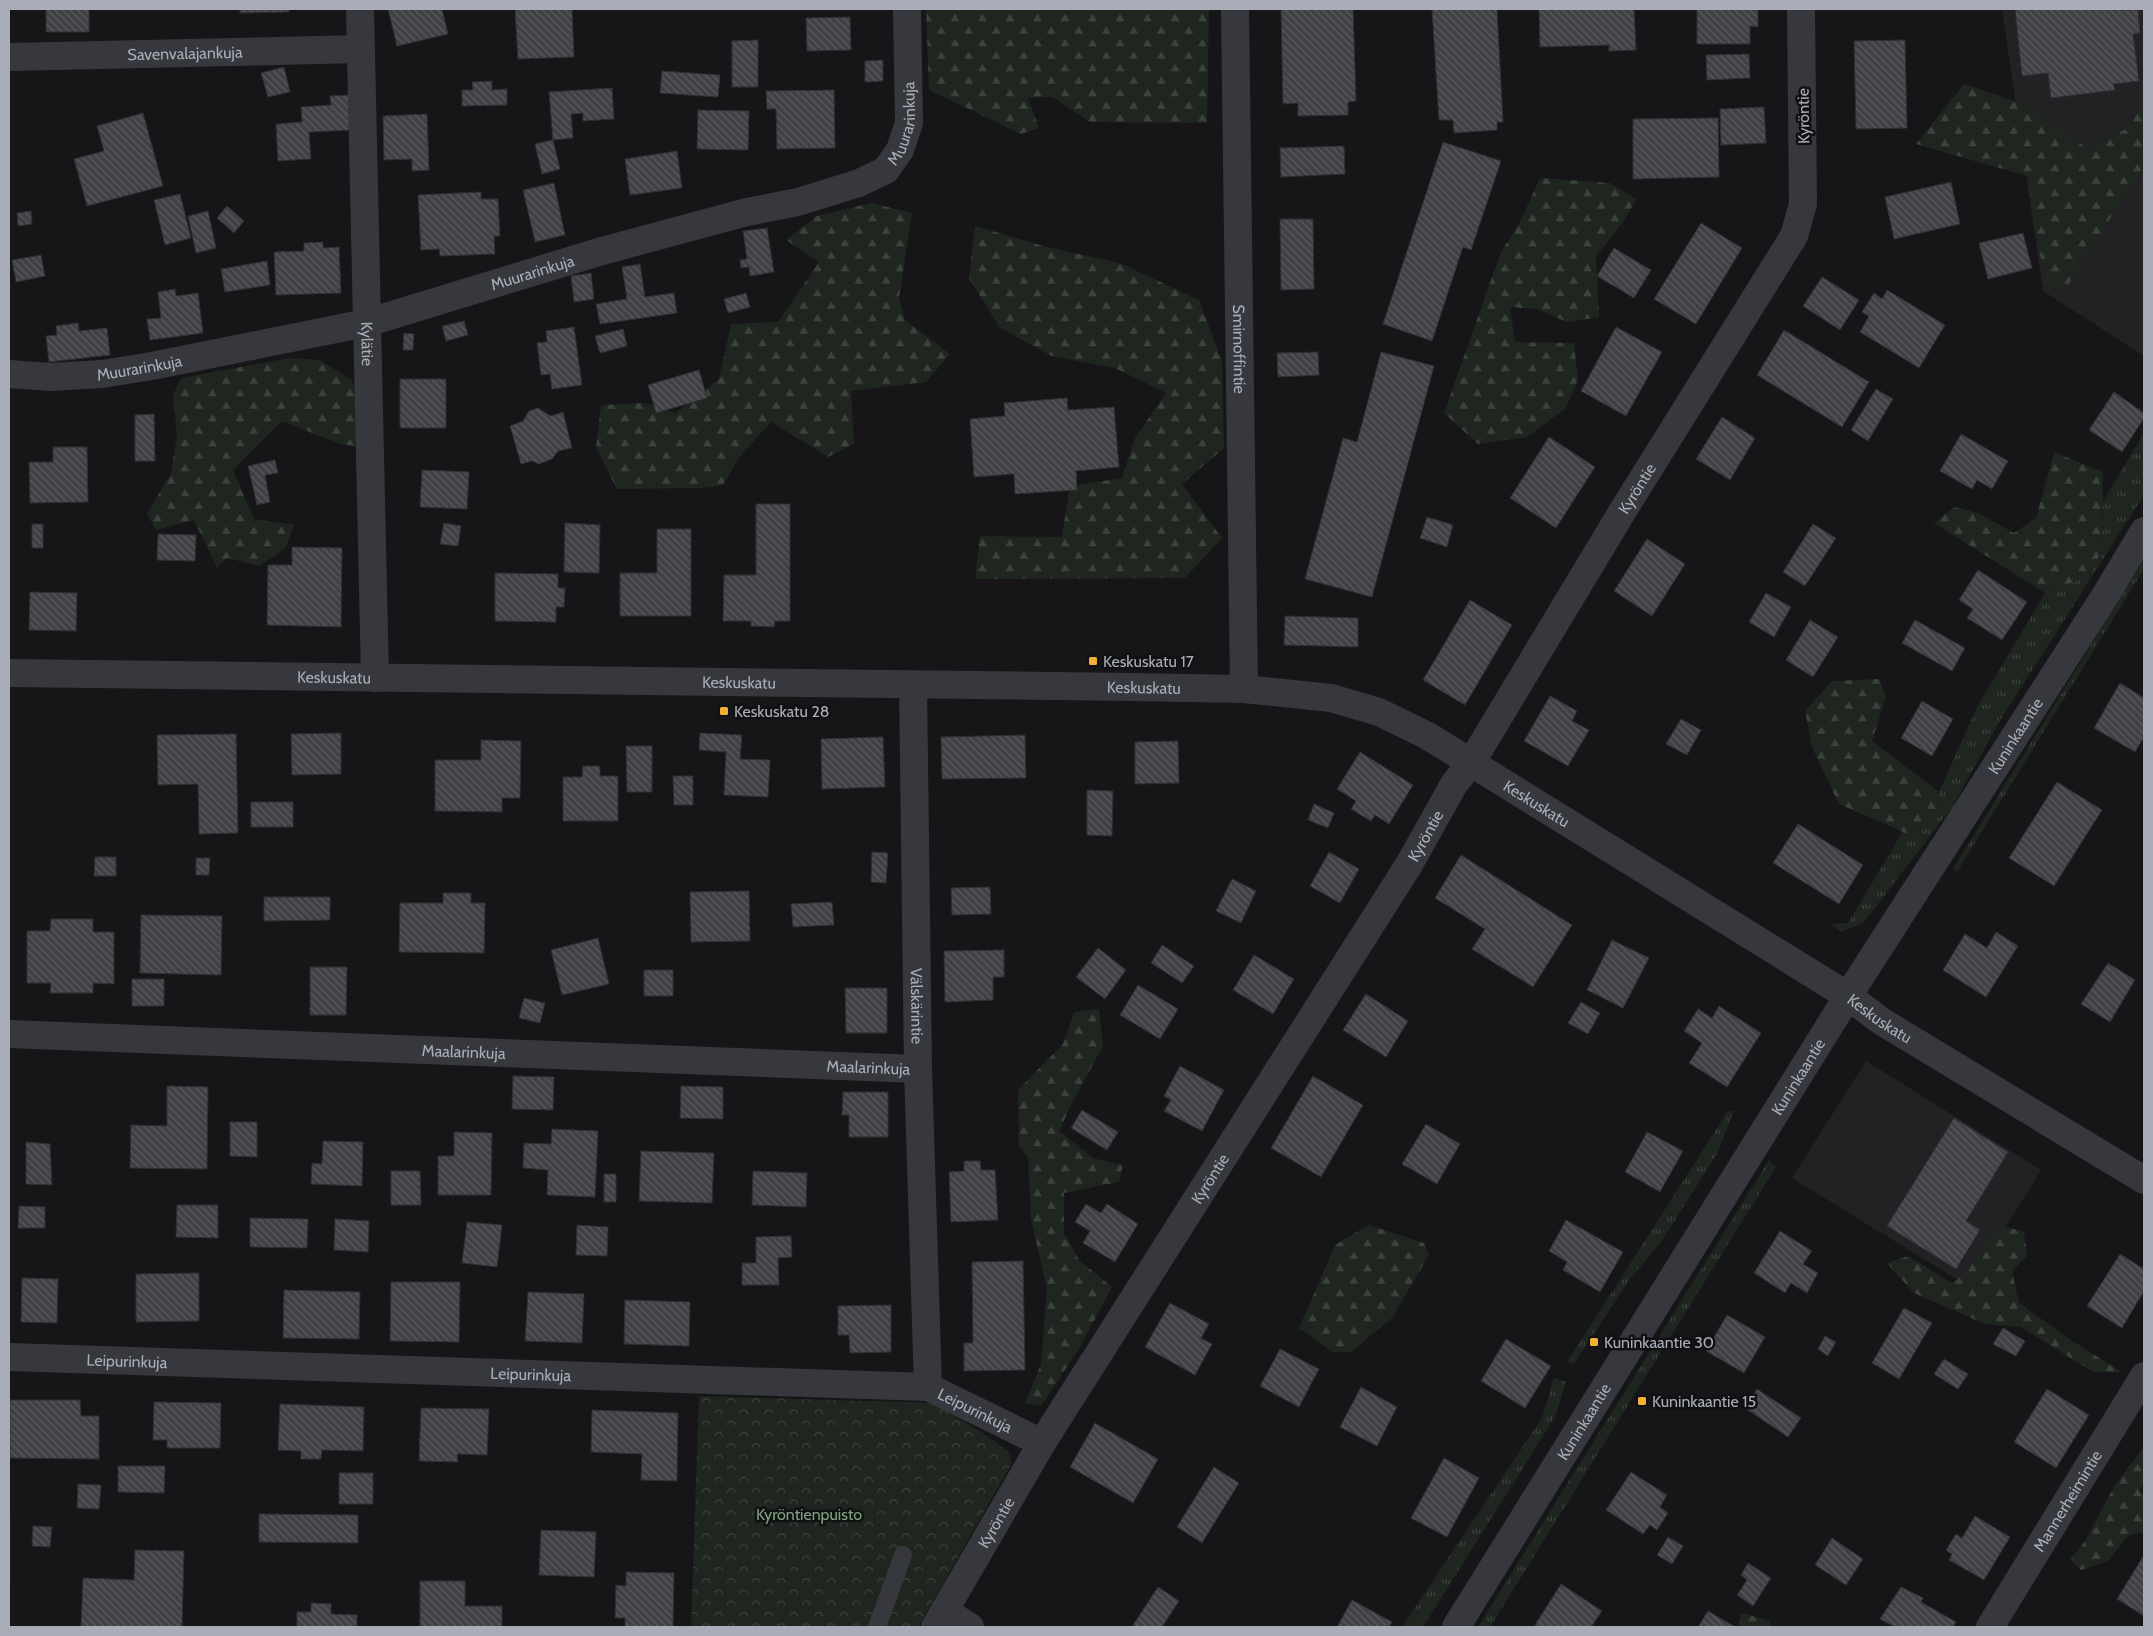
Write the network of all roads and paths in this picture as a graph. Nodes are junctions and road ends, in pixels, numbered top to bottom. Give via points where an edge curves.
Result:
1 (360, 9) edge
2 (907, 9) edge
3 (1235, 9) edge
4 (1801, 9) edge
5 (360, 49) junction
6 (9, 57) edge
7 (366, 322) junction
8 (9, 374) edge
9 (2144, 531) edge
10 (9, 673) edge
11 (375, 678) junction
12 (913, 685) junction
13 (1244, 690) junction
14 (1471, 763) junction
15 (1848, 996) junction
16 (9, 1034) edge
17 (918, 1069) junction
18 (2144, 1180) edge
19 (9, 1357) edge
20 (2144, 1376) edge
21 (928, 1387) junction
22 (1042, 1443) junction
23 (903, 1555) dead end
24 (940, 1619) edge
25 (877, 1627) edge
26 (970, 1627) edge
27 (1456, 1627) edge
28 (1990, 1627) edge

1 - 5 street, Kylätie
2 - 7 street, Muurarinkuja via 909,123 900,150 886,170 859,183 798,202 747,212 602,251
3 - 13 street, Smirnoffintie
4 - 14 street, Kyröntie via 1803,204 1794,236
5 - 6 street, Savenvalajankuja
5 - 7 street, Kylätie
7 - 8 street, Muurarinkuja via 102,374 51,377
7 - 11 street, Kylätie
9 - 15 street, Kuninkaantie
10 - 11 street, Keskuskatu
11 - 12 street, Keskuskatu
12 - 13 street, Keskuskatu
12 - 17 street, Välskärintie
13 - 14 street, Keskuskatu via 1331,698 1379,712 1428,736
14 - 15 street, Keskuskatu
14 - 22 street, Kyröntie via 1454,784 1410,863
15 - 18 street, Keskuskatu via 1881,1021
15 - 27 street, Kuninkaantie
16 - 17 street, Maalarinkuja
17 - 21 street, Välskärintie
19 - 21 street, Leipurinkuja
20 - 28 street, Mannerheimintie
21 - 22 street, Leipurinkuja
22 - 24 street, Kyröntie
23 - 25 lane
24 - 26 street

